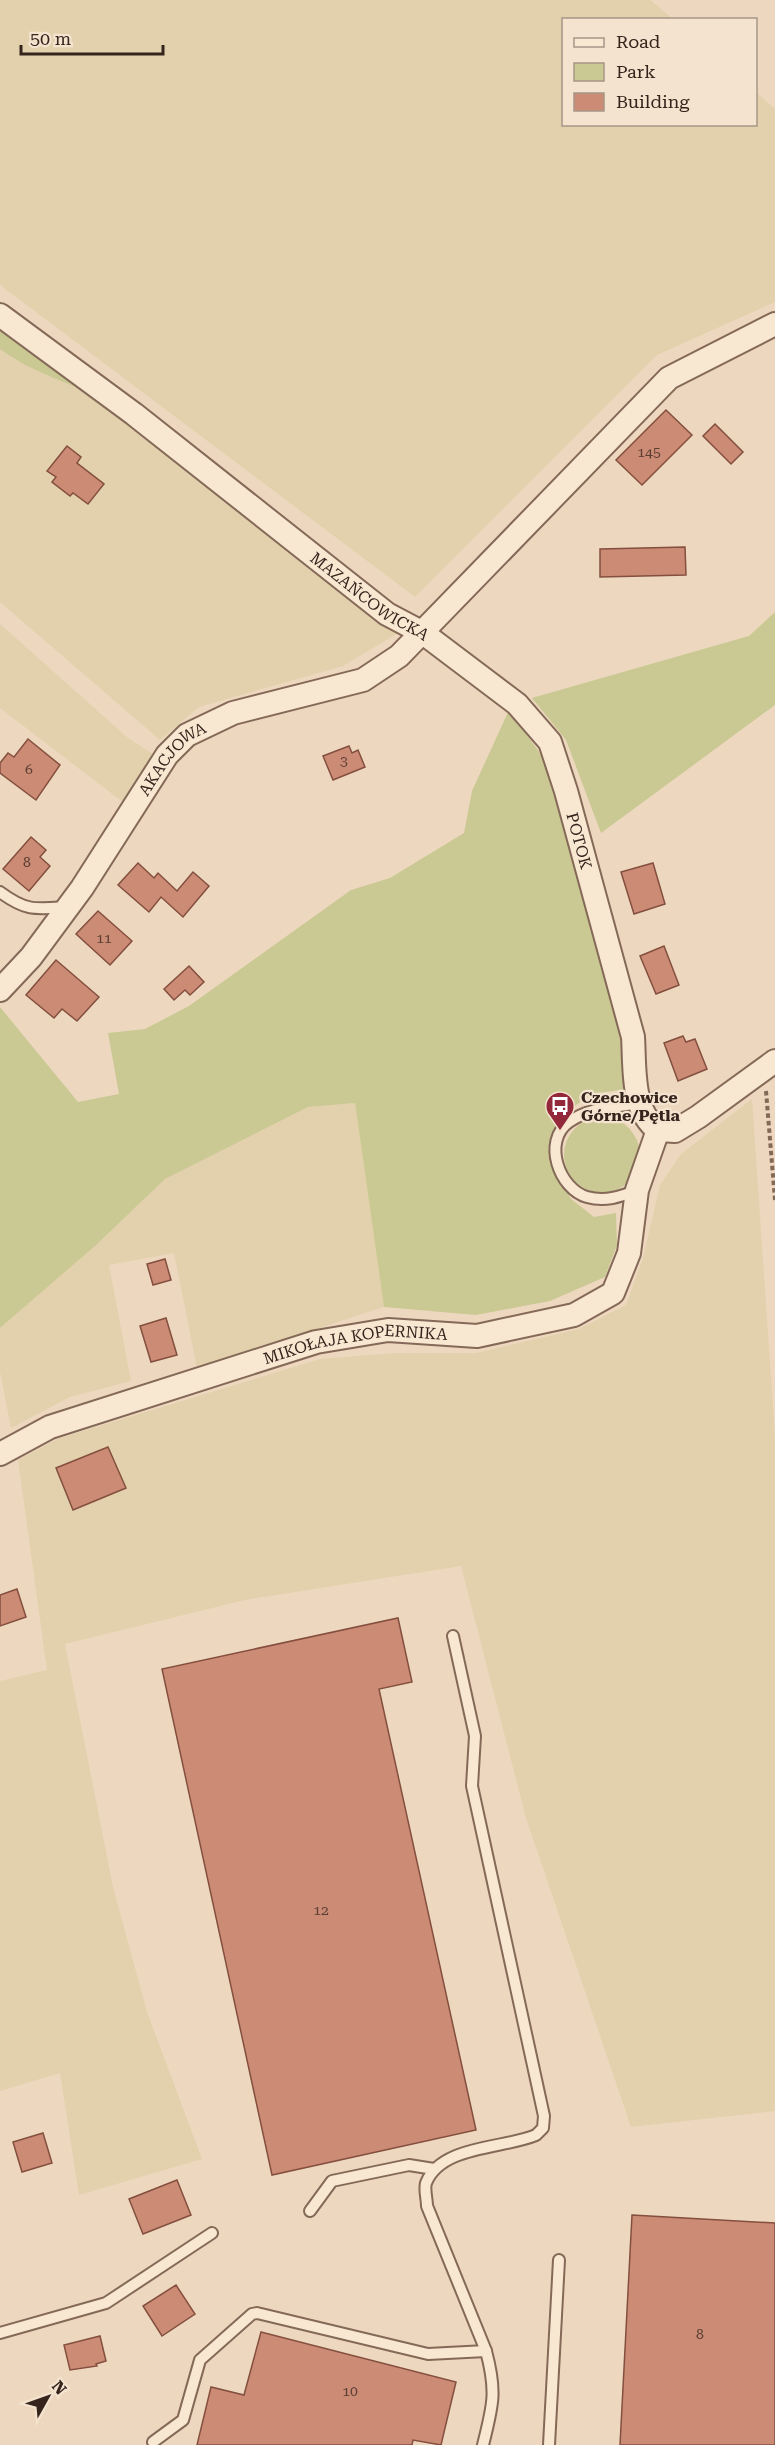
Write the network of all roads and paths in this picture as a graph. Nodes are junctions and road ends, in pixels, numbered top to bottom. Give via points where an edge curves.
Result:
1 (0, 315) edge
2 (775, 324) edge
3 (423, 633) junction
4 (0, 892) edge
5 (68, 906) junction
6 (0, 990) edge
7 (770, 1065) edge
8 (640, 1103) junction
9 (658, 1130) junction
10 (637, 1190) junction
11 (775, 1200) edge
12 (0, 1454) edge
13 (453, 1636) dead end
14 (434, 2169) junction
15 (310, 2211) dead end
16 (212, 2233) dead end
17 (559, 2260) dead end
18 (0, 2333) edge
19 (486, 2351) junction
20 (153, 2442) dead end
21 (483, 2445) edge
22 (549, 2445) edge

1 - 3 street, MAZAŃCOWICKA via 134,414 387,614
2 - 3 street, MAZAŃCOWICKA via 669,378
3 - 5 street, AKACJOWA via 399,656 363,680 233,713 187,735 167,755
3 - 8 street, POTOK via 518,704 550,742 633,1037
4 - 5 lane via 33,910
5 - 6 street, AKACJOWA via 31,957
7 - 9 street via 675,1131
7 - 11 path
8 - 9 street via 643,1116
8 - 10 lane via 592,1110 568,1122 560,1131 555,1158 574,1189 585,1196 609,1199
9 - 10 street
10 - 12 street, MIKOŁAJA KOPERNIKA via 629,1253 613,1293 574,1315 477,1336 388,1330 316,1342 50,1427
13 - 14 lane via 475,1736 472,1786 544,2116 543,2128 537,2135 450,2157
14 - 15 lane via 409,2165 332,2181
14 - 19 lane via 425,2185 427,2206
16 - 18 lane via 106,2303
17 - 22 lane
19 - 20 lane via 428,2354 252,2314 200,2360 183,2420
19 - 21 lane via 494,2391

